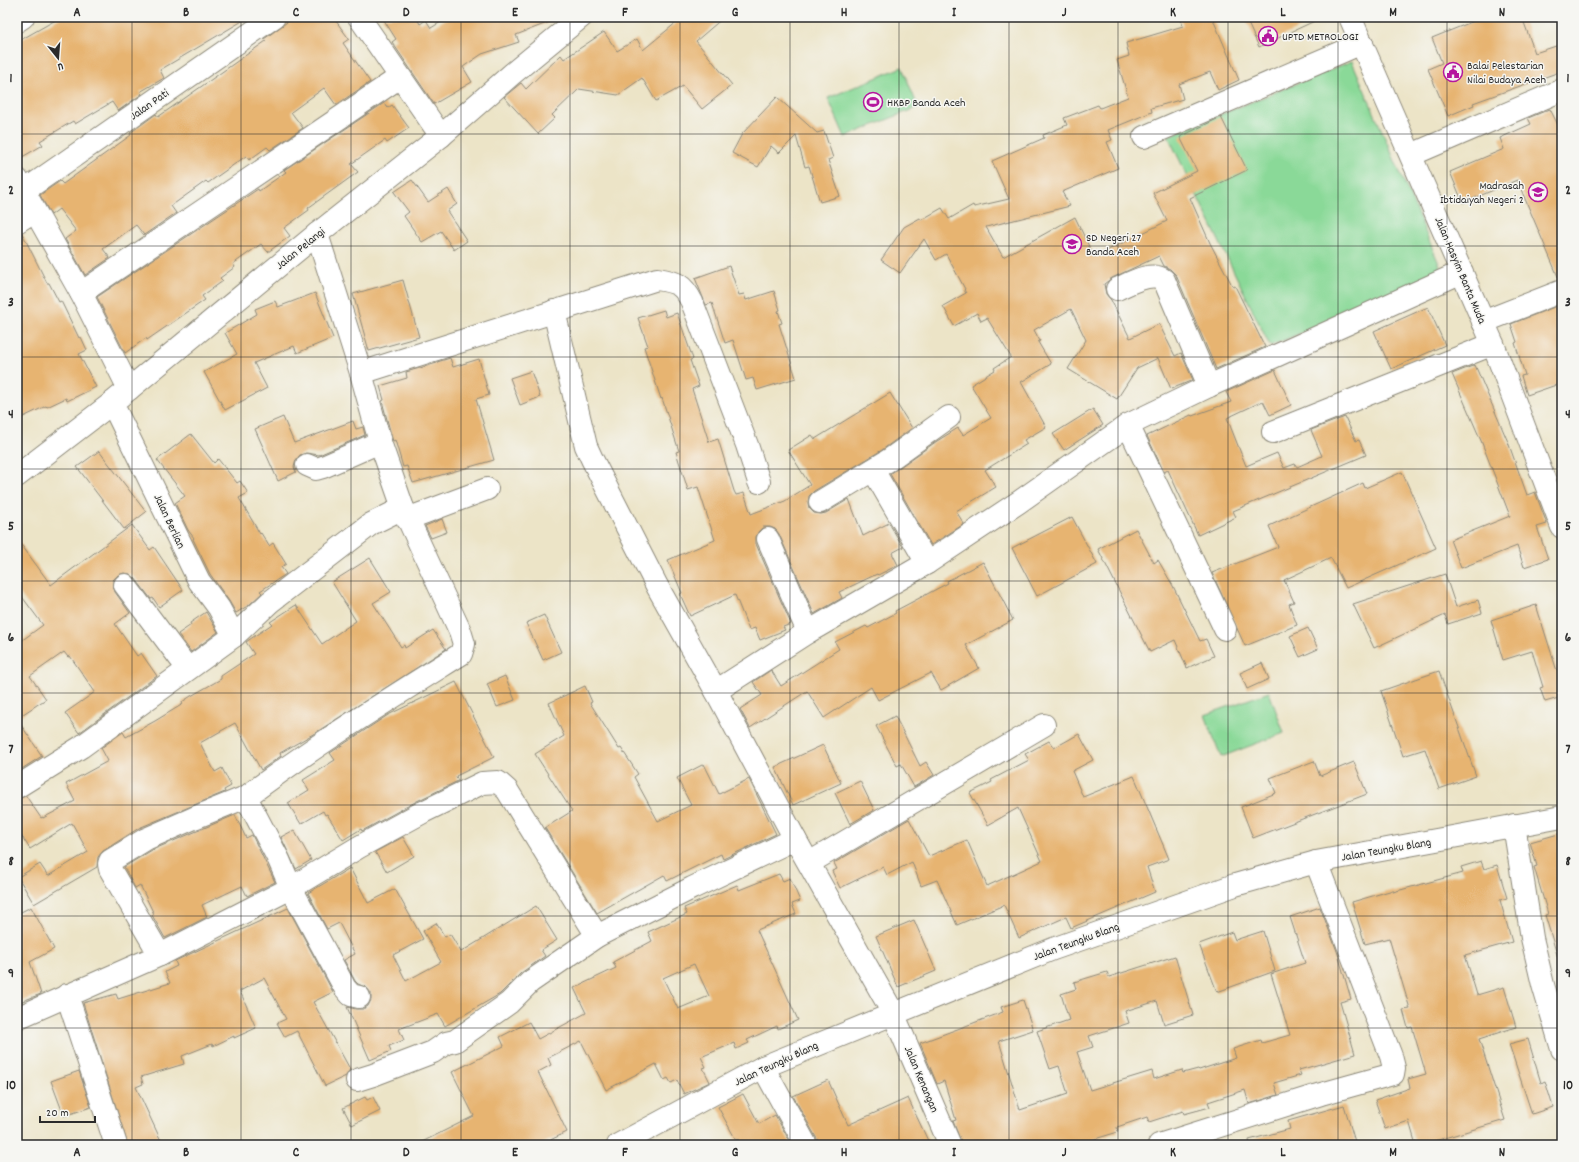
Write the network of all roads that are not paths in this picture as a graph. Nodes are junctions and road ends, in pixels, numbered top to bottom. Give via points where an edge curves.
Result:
1 (23, 17) edge
2 (274, 17) edge
3 (359, 17) edge
4 (581, 17) edge
5 (1350, 17) edge
6 (17, 21) edge
7 (1362, 43) junction
8 (400, 77) junction
9 (1562, 90) edge
10 (441, 136) junction
11 (1144, 137) dead end
12 (1411, 155) junction
13 (20, 185) edge
14 (26, 217) edge
15 (317, 234) junction
16 (1462, 272) junction
17 (1117, 289) dead end
18 (1562, 291) edge
19 (81, 293) junction
20 (554, 312) junction
21 (1483, 322) junction
22 (1493, 344) junction
23 (361, 373) junction
24 (1209, 386) junction
25 (129, 389) junction
26 (112, 403) junction
27 (949, 417) dead end
28 (1128, 425) junction
29 (1273, 432) dead end
30 (380, 442) junction
31 (307, 465) dead end
32 (873, 470) junction
33 (17, 476) edge
34 (759, 482) dead end
35 (488, 489) dead end
36 (820, 502) dead end
37 (405, 514) junction
38 (1562, 527) edge
39 (768, 539) dead end
40 (927, 563) junction
41 (125, 585) dead end
42 (1225, 630) dead end
43 (808, 632) junction
44 (234, 636) junction
45 (188, 669) junction
46 (716, 691) junction
47 (1044, 725) dead end
48 (17, 787) edge
49 (246, 797) junction
50 (1562, 817) edge
51 (1514, 826) junction
52 (795, 839) junction
53 (1316, 862) junction
54 (809, 863) junction
55 (292, 888) junction
56 (597, 936) junction
57 (160, 955) junction
58 (67, 995) junction
59 (359, 997) dead end
60 (893, 1013) junction
61 (17, 1018) edge
62 (1562, 1049) edge
63 (763, 1067) junction
64 (356, 1080) dead end
65 (116, 1145) edge
66 (618, 1145) edge
67 (806, 1145) edge
68 (950, 1145) edge
69 (1159, 1145) edge

1 - 6 street
2 - 13 street, Jalan Pati
3 - 8 street
4 - 10 street, Jalan Pelangi
5 - 7 street, Jalan Hasyim Banta Muda
7 - 11 street
7 - 12 street, Jalan Hasyim Banta Muda
8 - 10 street
8 - 19 street
9 - 12 street
10 - 15 street, Jalan Pelangi
12 - 16 street, Jalan Hasyim Banta Muda
13 - 14 street
14 - 19 street
15 - 23 street
15 - 25 street, Jalan Pelangi
16 - 21 street, Jalan Hasyim Banta Muda
16 - 24 street
17 - 24 street via 1139,279 1154,276 1164,280
18 - 21 street
19 - 25 street
20 - 23 street
20 - 34 street via 658,279 672,281 685,288
20 - 46 street, Jalan Kenangan via 586,446 657,586
21 - 22 street, Jalan Hasyim Banta Muda
22 - 29 street
22 - 38 street, Jalan Hasyim Banta Muda
23 - 30 street
24 - 28 street
25 - 26 street, Jalan Pelangi
26 - 33 street, Jalan Pelangi
26 - 44 street, Jalan Berlian via 199,581 219,608
27 - 32 street
28 - 40 street
28 - 42 street
30 - 31 street via 323,467 316,469
30 - 37 street
32 - 36 street
32 - 40 street
35 - 37 street
37 - 44 street via 371,524 270,602
37 - 49 street via 460,631 464,644 461,654 345,726
39 - 43 street
40 - 43 street
41 - 45 street
43 - 46 street
44 - 45 street
45 - 48 street via 81,747
46 - 52 street, Jalan Kenangan
47 - 54 street
49 - 55 street
49 - 57 street via 146,839 110,861 110,869
50 - 51 street, Jalan Teungku Blang
51 - 53 street, Jalan Teungku Blang
51 - 62 street via 1532,938
52 - 54 street, Jalan Kenangan
52 - 56 street
53 - 60 street, Jalan Teungku Blang via 1235,885 1053,949
53 - 69 street via 1391,1056 1393,1074
54 - 60 street, Jalan Kenangan
55 - 56 street via 423,812 482,783 498,782 514,800
55 - 57 street
55 - 59 street via 345,988 351,995
56 - 64 street via 530,982 509,1003 455,1040 433,1052
57 - 58 street
58 - 61 street
58 - 65 street
60 - 63 street, Jalan Teungku Blang
60 - 68 street, Jalan Kenangan
63 - 66 street, Jalan Teungku Blang
63 - 67 street

